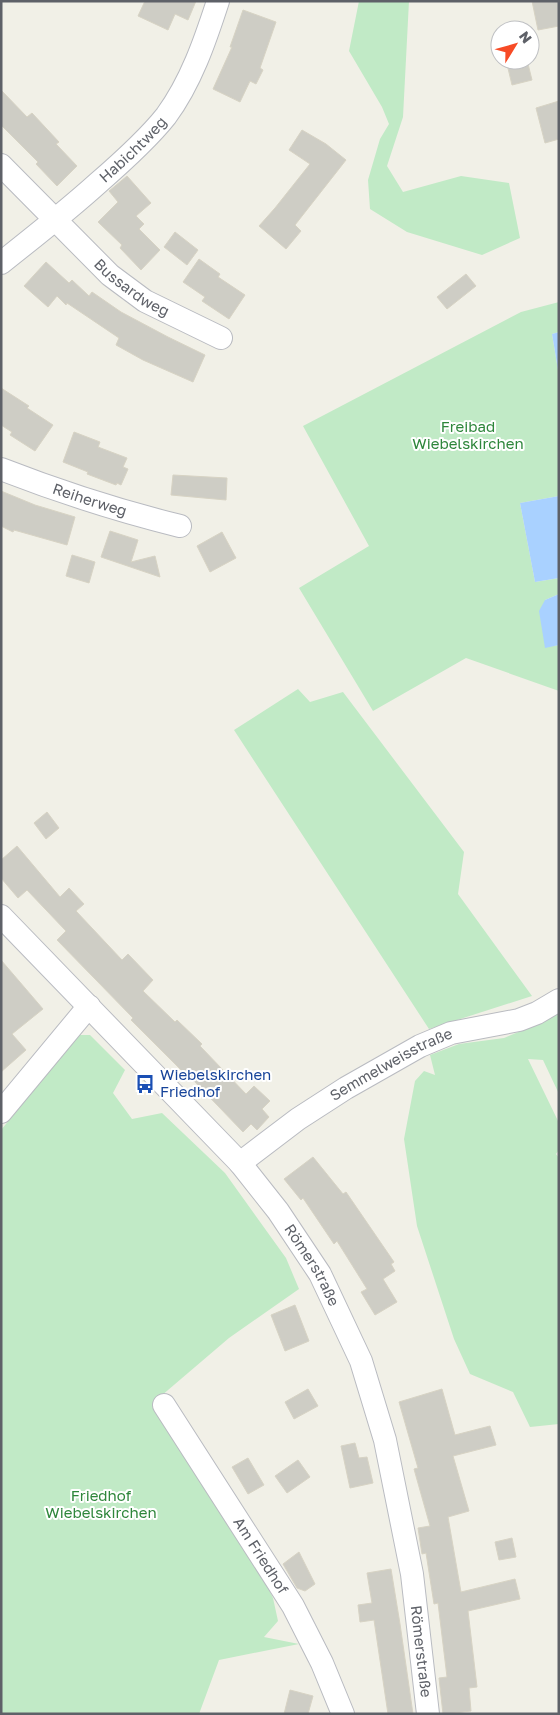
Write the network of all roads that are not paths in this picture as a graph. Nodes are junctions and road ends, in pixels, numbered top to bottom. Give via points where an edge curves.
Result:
1 (218, 1) edge
2 (1, 165) edge
3 (55, 221) junction
4 (1, 263) edge
5 (221, 338) dead end
6 (1, 469) edge
7 (180, 526) dead end
8 (1, 916) edge
9 (559, 1000) edge
10 (89, 1006) junction
11 (1, 1112) edge
12 (240, 1163) junction
13 (164, 1405) dead end
14 (343, 1714) edge
15 (428, 1714) edge

1 - 3 street, Habichtweg via 191,74 166,116 125,160
2 - 3 street, Bussardweg
3 - 4 street, Habichtweg
3 - 5 street, Bussardweg via 110,275 146,301
6 - 7 street, Reiherweg via 49,488
8 - 10 street, Römerstraße
9 - 12 street, Semmelweisstraße via 519,1020 451,1033 420,1046 306,1114
10 - 11 street
10 - 12 street, Römerstraße
12 - 15 street, Römerstraße via 278,1211 320,1274 362,1361 385,1440 412,1574
13 - 14 street, Am Friedhof via 293,1606

